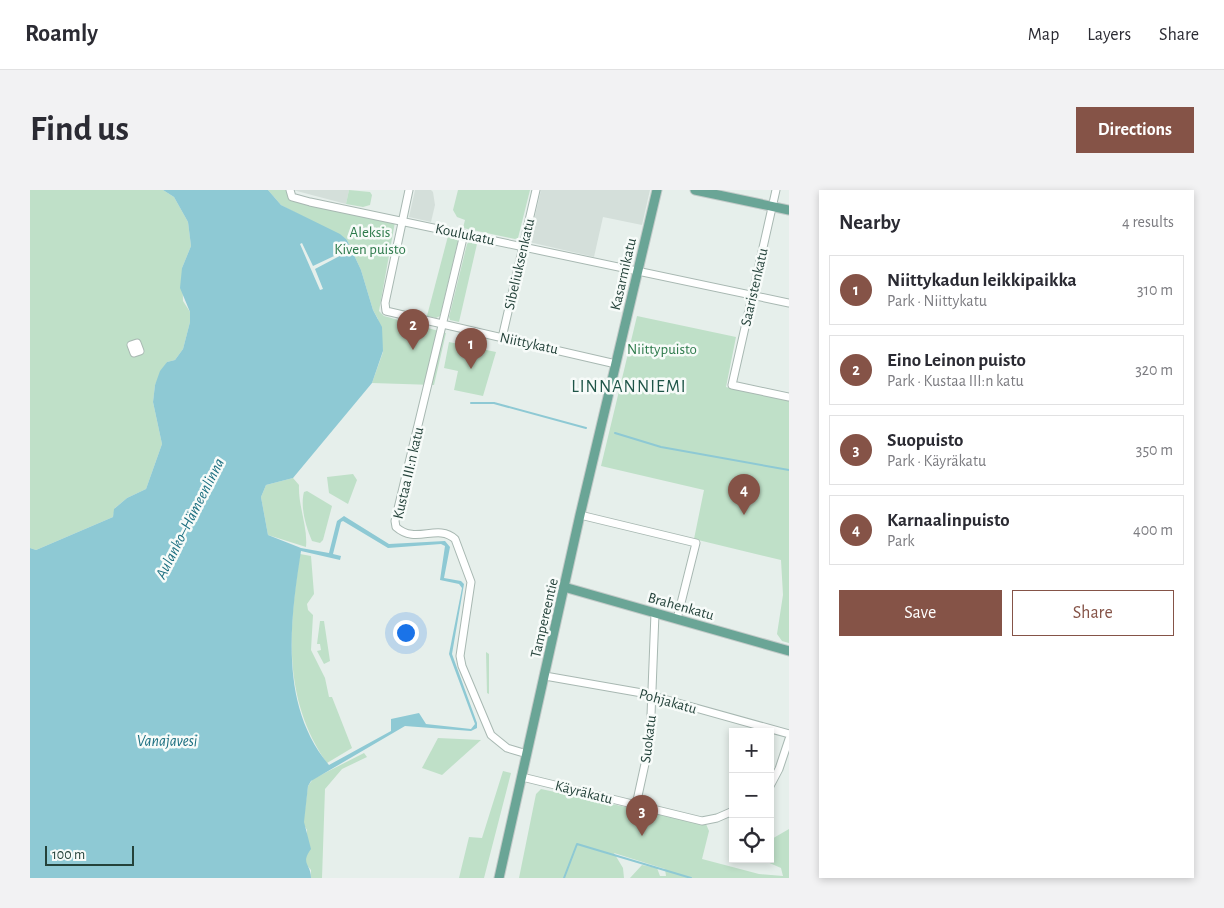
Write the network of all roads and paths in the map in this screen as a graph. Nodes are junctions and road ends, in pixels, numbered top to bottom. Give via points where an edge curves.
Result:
1 (409, 190) edge
2 (536, 190) edge
3 (657, 190) edge
4 (695, 190) edge
5 (776, 190) edge
6 (290, 191) edge
7 (772, 207) junction
8 (789, 210) edge
9 (403, 221) junction
10 (464, 234) junction
11 (523, 247) junction
12 (638, 271) junction
13 (752, 296) junction
14 (789, 303) edge
15 (443, 324) junction
16 (502, 338) junction
17 (616, 364) junction
18 (789, 397) edge
19 (580, 515) junction
20 (564, 587) junction
21 (655, 613) junction
22 (677, 619) junction
23 (789, 651) edge
24 (545, 676) junction
25 (651, 695) junction
26 (789, 734) edge
27 (789, 739) edge
28 (527, 754) junction
29 (522, 777) junction
30 (774, 778) edge
31 (636, 805) junction
32 (729, 813) edge
33 (499, 878) edge

1 - 9 street
2 - 11 street, Sibeliuksenkatu
3 - 12 main road, Kasarmikatu
4 - 7 main road
5 - 7 street, Saaristenkatu
6 - 9 street, Koulukatu via 297,199
7 - 8 main road
7 - 13 street, Saaristenkatu
9 - 10 street, Koulukatu
9 - 15 street, Niittykatu via 384,308
10 - 11 street, Koulukatu
10 - 15 street, Kustaa III:n katu
11 - 12 street, Koulukatu
11 - 16 street, Sibeliuksenkatu
12 - 13 street, Koulukatu
12 - 17 main road, Kasarmikatu
13 - 14 street, Koulukatu
13 - 18 street, Saaristenkatu via 732,385
15 - 16 street, Niittykatu
15 - 28 street, Kustaa III:n katu via 396,527 409,535 439,533 455,539 471,582 460,656 462,666 491,735 507,748
16 - 17 street, Niittykatu
17 - 19 main road, Tampereentie
19 - 20 main road, Tampereentie
19 - 22 street via 696,542
20 - 21 main road, Brahenkatu
20 - 24 main road, Tampereentie
21 - 22 main road, Brahenkatu
21 - 25 street, Suokatu
22 - 23 main road, Brahenkatu
24 - 25 street, Pohjakatu
24 - 28 main road, Tampereentie
25 - 26 street, Pohjakatu
25 - 31 street, Suokatu via 650,741
27 - 30 street
28 - 29 main road, Tampereentie
29 - 31 street, Käyräkatu
29 - 33 main road, Tampereentie
31 - 32 street, Käyräkatu via 702,821

